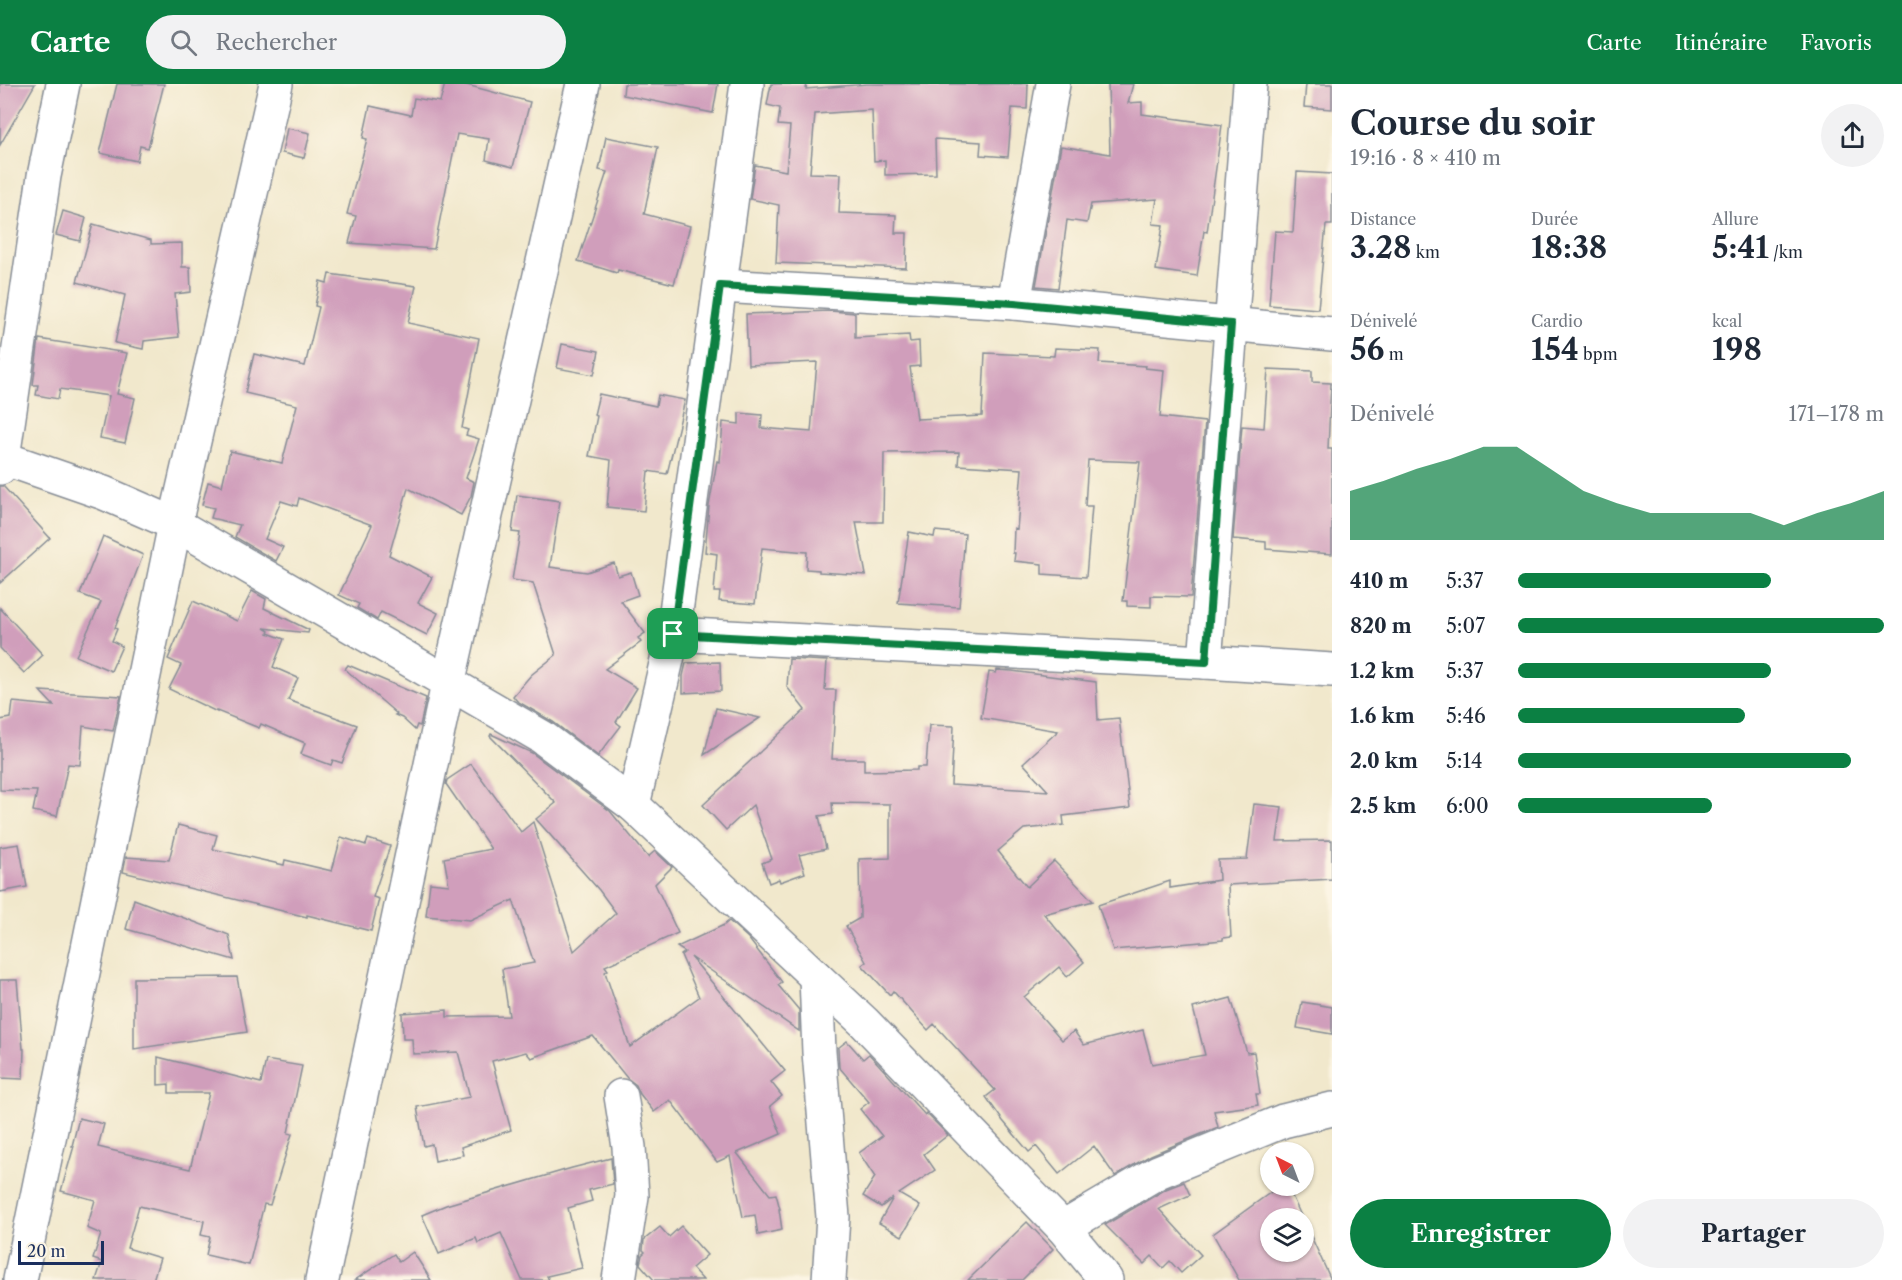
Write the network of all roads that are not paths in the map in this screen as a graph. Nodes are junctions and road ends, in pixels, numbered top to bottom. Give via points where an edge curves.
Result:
1 (63, 84) edge
2 (276, 84) edge
3 (583, 84) edge
4 (747, 84) edge
5 (1053, 84) edge
6 (1250, 84) edge
7 (720, 286) junction
8 (1014, 303) junction
9 (1231, 324) junction
10 (1332, 334) edge
11 (1, 461) edge
12 (175, 524) junction
13 (673, 634) junction
14 (1206, 662) junction
15 (1332, 670) edge
16 (448, 684) junction
17 (633, 805) junction
18 (816, 977) junction
19 (621, 1096) dead end
20 (1332, 1109) edge
21 (1063, 1228) junction
22 (20, 1280) edge
23 (322, 1280) edge
24 (619, 1280) edge
25 (829, 1280) edge
26 (1106, 1280) edge

1 - 11 street via 44,176
2 - 12 street
3 - 16 street
4 - 7 street
5 - 8 street
6 - 9 street
7 - 8 street
7 - 13 street
8 - 9 street
9 - 10 street
9 - 14 street
11 - 12 street via 104,493
12 - 16 street
12 - 22 street
13 - 14 street
13 - 17 street
14 - 15 street
16 - 17 street via 542,737
16 - 23 street
17 - 18 street
18 - 21 street
18 - 25 street via 832,1216
19 - 24 street via 632,1196
20 - 21 street via 1283,1121 1158,1172
21 - 26 street

